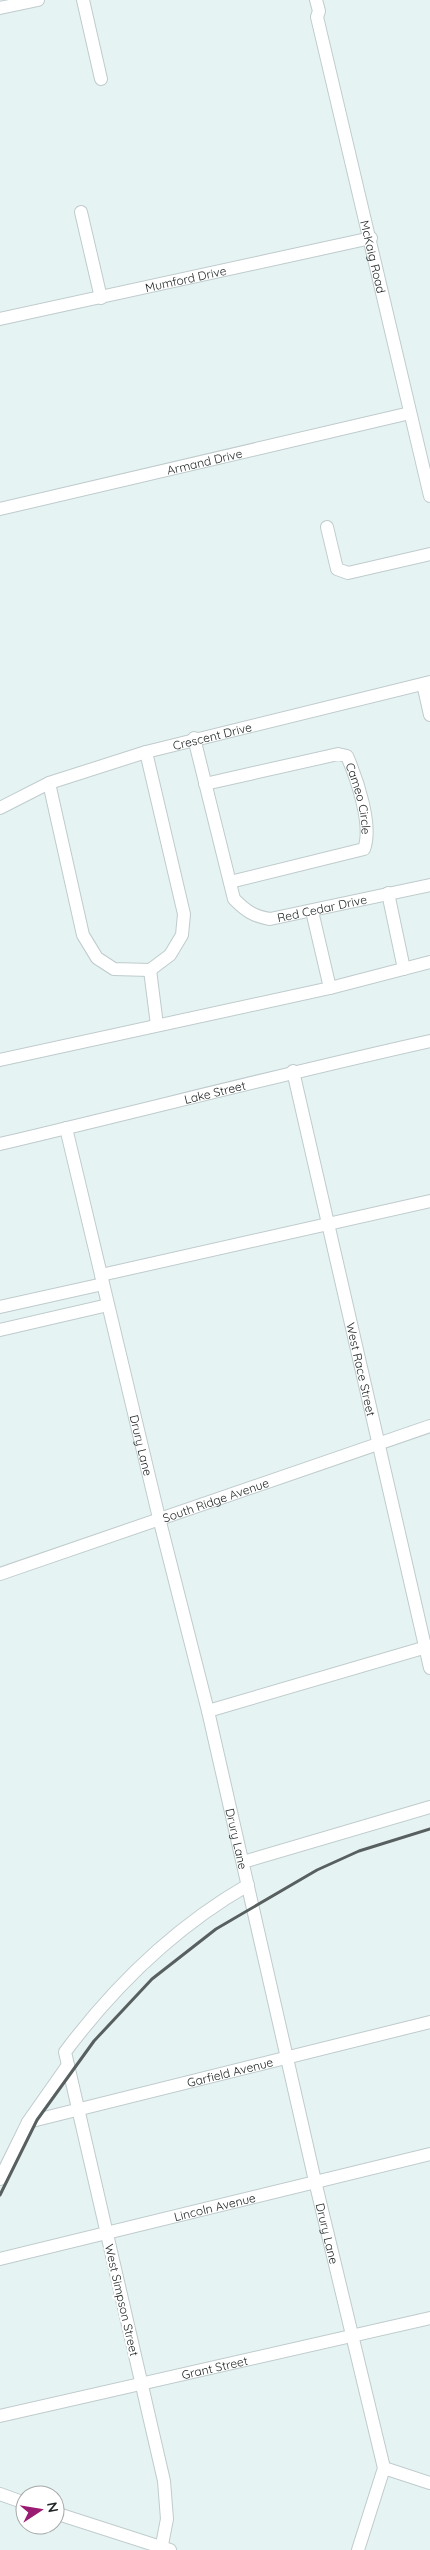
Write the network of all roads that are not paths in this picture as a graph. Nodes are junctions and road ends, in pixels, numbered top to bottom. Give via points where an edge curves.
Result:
1 (38, 0) edge
2 (83, 0) edge
3 (309, 0) edge
4 (316, 0) edge
5 (0, 8) edge
6 (318, 17) junction
7 (101, 80) dead end
8 (81, 212) dead end
9 (370, 238) junction
10 (101, 298) junction
11 (0, 319) edge
12 (410, 413) junction
13 (430, 496) edge
14 (0, 509) edge
15 (327, 527) dead end
16 (430, 554) edge
17 (426, 683) edge
18 (430, 715) edge
19 (194, 738) junction
20 (146, 752) junction
21 (49, 782) junction
22 (205, 784) junction
23 (0, 808) edge
24 (230, 882) junction
25 (430, 885) edge
26 (388, 893) junction
27 (312, 911) junction
28 (430, 962) edge
29 (404, 969) junction
30 (150, 970) junction
31 (330, 988) junction
32 (157, 1025) junction
33 (430, 1040) edge
34 (0, 1060) edge
35 (293, 1071) junction
36 (66, 1128) junction
37 (0, 1144) edge
38 (430, 1201) edge
39 (327, 1224) junction
40 (102, 1280) junction
41 (108, 1305) junction
42 (0, 1308) edge
43 (0, 1330) edge
44 (430, 1426) edge
45 (378, 1443) junction
46 (159, 1518) junction
47 (0, 1574) edge
48 (427, 1646) edge
49 (430, 1668) edge
50 (208, 1711) junction
51 (430, 1807) edge
52 (243, 1862) junction
53 (248, 1885) junction
54 (430, 2022) edge
55 (288, 2057) junction
56 (68, 2065) junction
57 (78, 2111) junction
58 (28, 2122) junction
59 (430, 2154) edge
60 (0, 2179) edge
61 (315, 2181) junction
62 (106, 2232) junction
63 (0, 2259) edge
64 (430, 2318) edge
65 (353, 2336) junction
66 (140, 2385) junction
67 (0, 2416) edge
68 (384, 2468) junction
69 (430, 2483) edge
70 (0, 2494) edge
71 (15, 2499) edge
72 (65, 2515) edge
73 (164, 2549) edge
74 (358, 2550) edge

1 - 5 street
2 - 7 street
3 - 6 street, McKaig Road
4 - 6 street, McKaig Road
6 - 9 street, McKaig Road
8 - 10 street
9 - 10 street, Mumford Drive
9 - 12 street, McKaig Road
10 - 11 street, Mumford Drive
12 - 13 street, McKaig Road
12 - 14 street, Armand Drive
15 - 16 street via 337,569 348,573
17 - 18 street
17 - 19 street, Crescent Drive
19 - 20 street, Crescent Drive
19 - 22 street, Red Cedar Drive
20 - 21 street, Crescent Drive
20 - 30 street via 184,914 182,935 170,955
21 - 23 street, Crescent Drive
21 - 30 street via 83,934 97,958 114,969
22 - 24 street, Red Cedar Drive
22 - 24 street, Cameo Circle via 338,754 347,756 353,770 368,831 364,849
24 - 27 street, Red Cedar Drive via 234,898 256,917 270,919
25 - 26 street, Red Cedar Drive
26 - 27 street, Red Cedar Drive
26 - 29 street
27 - 31 street
28 - 29 street
29 - 31 street
30 - 32 street
31 - 32 street
32 - 34 street
33 - 35 street, Lake Street
35 - 36 street, Lake Street
35 - 39 street, West Race Street
36 - 37 street, Lake Street
36 - 40 street, Drury Lane
38 - 39 street
39 - 40 street
39 - 45 street, West Race Street
40 - 41 street, Drury Lane
40 - 42 street
41 - 43 street
41 - 46 street, Drury Lane
44 - 45 street, South Ridge Avenue
45 - 46 street, South Ridge Avenue
45 - 48 street, West Race Street
46 - 47 street, South Ridge Avenue
46 - 50 street, Drury Lane
48 - 49 street, West Race Street
48 - 50 street
50 - 52 street, Drury Lane
51 - 52 street
52 - 53 street, Drury Lane
53 - 55 street, Drury Lane
53 - 56 street, West Simpson Street via 210,1907 139,1967 104,2003 65,2052
54 - 55 street, Garfield Avenue
55 - 57 street, Garfield Avenue
55 - 61 street, Drury Lane
56 - 57 street, West Simpson Street
56 - 58 street
57 - 58 street, Garfield Avenue
57 - 62 street, West Simpson Street
58 - 60 street
59 - 61 street, Lincoln Avenue
61 - 62 street, Lincoln Avenue
61 - 65 street, Drury Lane
62 - 63 street, Lincoln Avenue
62 - 66 street, West Simpson Street
64 - 65 street, Grant Street
65 - 66 street, Grant Street
65 - 68 street, Drury Lane
66 - 67 street, Grant Street
66 - 73 street, West Simpson Street via 164,2481 167,2519
68 - 69 street
68 - 74 street
70 - 71 street
72 - 73 street

